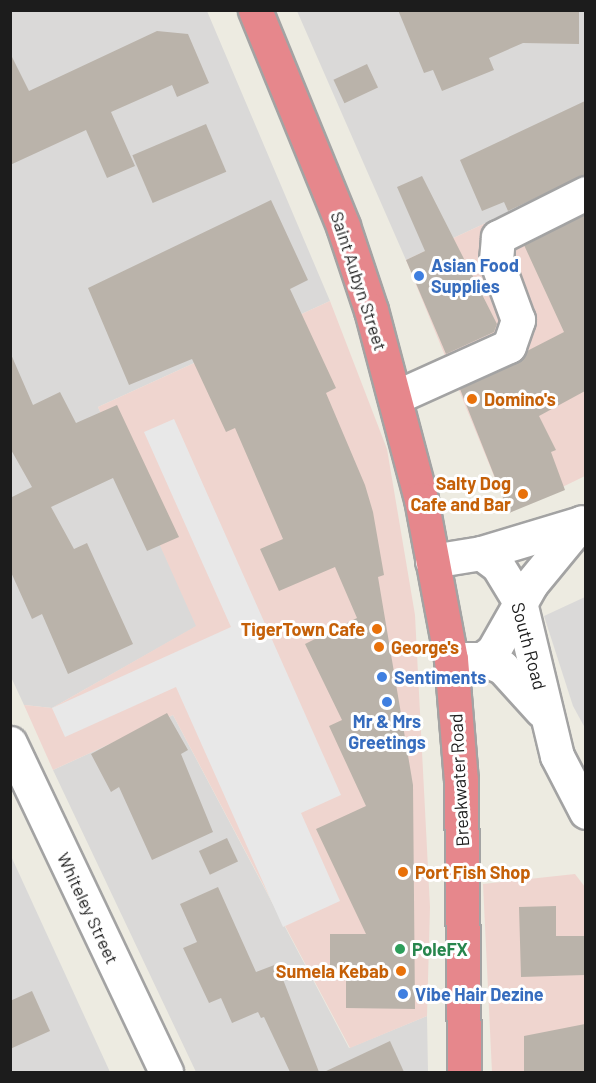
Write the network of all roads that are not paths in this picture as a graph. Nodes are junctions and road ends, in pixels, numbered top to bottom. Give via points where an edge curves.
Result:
1 (255, 10) edge
2 (585, 193) edge
3 (396, 397) junction
4 (584, 522) edge
5 (481, 553) junction
6 (432, 561) junction
7 (520, 602) junction
8 (466, 659) junction
9 (547, 717) junction
10 (10, 743) edge
11 (585, 812) edge
12 (165, 1072) edge
13 (464, 1072) edge

1 - 3 highway, Saint Aubyn Street via 343,226
2 - 3 street via 498,237 496,260 518,320 509,346
3 - 6 highway, Saint Aubyn Street via 410,446
4 - 5 street
4 - 7 street via 556,550
5 - 6 street
5 - 7 street, South Road via 498,566
6 - 8 highway, Breakwater Road
7 - 8 street via 493,651
7 - 9 street, South Road
8 - 9 street, South Road via 509,672
8 - 13 highway, Breakwater Road via 461,780
9 - 11 street, South Road via 557,756
10 - 12 street, Whiteley Street

